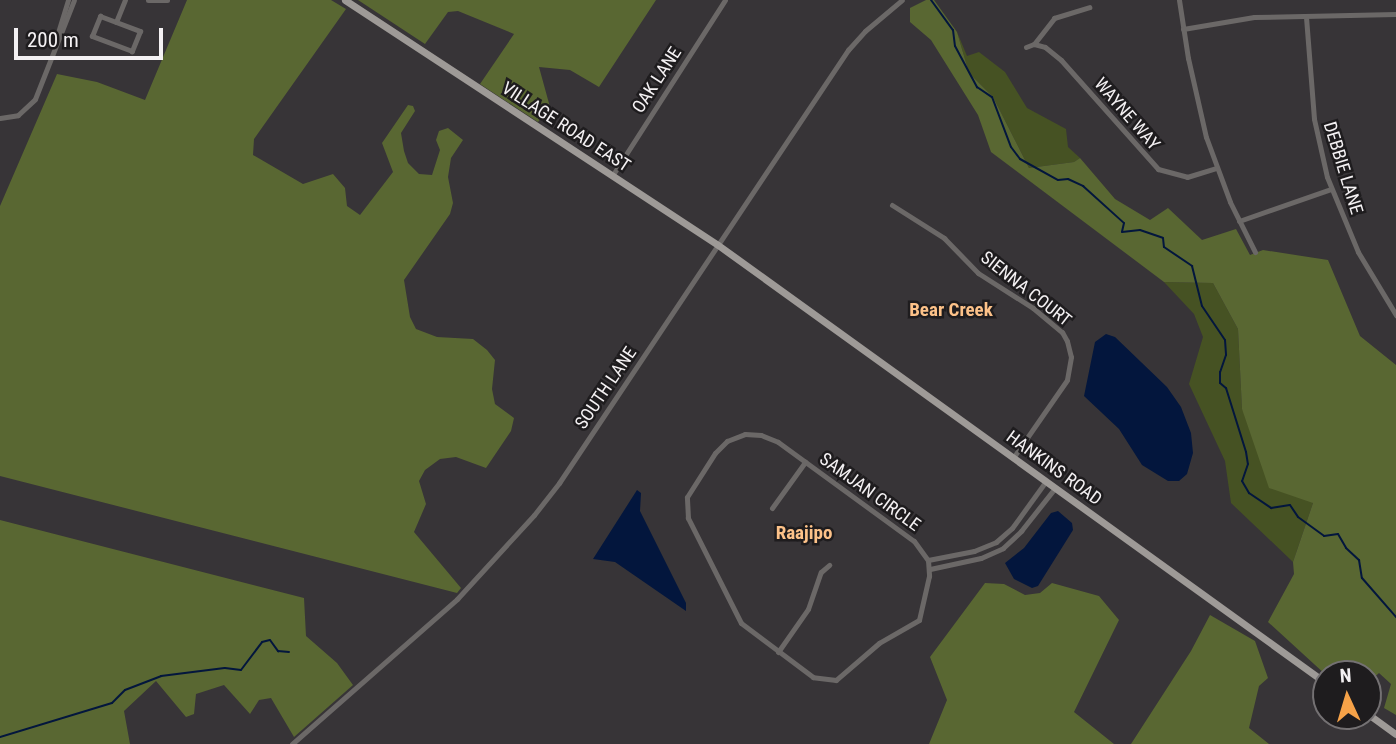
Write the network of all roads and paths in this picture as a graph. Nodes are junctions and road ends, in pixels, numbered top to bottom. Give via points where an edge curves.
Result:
1 (68, 0) edge
2 (74, 0) edge
3 (125, 0) edge
4 (148, 0) edge
5 (167, 0) edge
6 (725, 0) edge
7 (889, 0) edge
8 (902, 0) edge
9 (1179, 0) edge
10 (346, 1) edge
11 (895, 6) junction
12 (1089, 7) dead end
13 (1396, 14) edge
14 (1306, 17) junction
15 (116, 22) junction
16 (1183, 29) junction
17 (1034, 44) junction
18 (1026, 47) dead end
19 (55, 49) junction
20 (0, 118) edge
21 (1217, 168) junction
22 (612, 176) junction
23 (1331, 189) junction
24 (892, 205) dead end
25 (1238, 221) junction
26 (718, 245) junction
27 (1255, 252) dead end
28 (764, 278) joint
29 (1396, 314) edge
30 (1013, 458) junction
31 (805, 462) junction
32 (1046, 481) junction
33 (1055, 488) junction
34 (772, 508) dead end
35 (1024, 513) junction
36 (1031, 518) junction
37 (928, 560) junction
38 (829, 565) dead end
39 (930, 569) junction
40 (778, 652) junction
41 (1312, 674) edge
42 (292, 744) edge

1 - 19 street
2 - 19 street
3 - 15 street
4 - 5 street
6 - 22 street, OAK LANE
7 - 11 street
8 - 11 street, SOUTH LANE
9 - 16 street
10 - 22 main road, VILLAGE ROAD EAST
11 - 26 street, SOUTH LANE via 848,50
12 - 17 street via 1054,18
13 - 14 street
14 - 16 street via 1235,19
14 - 23 street, DEBBIE LANE via 1314,120
15 - 15 street via 140,31 132,51 92,36 100,16
16 - 21 street via 1199,111
17 - 18 street
17 - 21 street, WAYNE WAY via 1061,60 1158,169 1187,177
19 - 20 street via 30,106 18,115
21 - 25 street
22 - 26 main road, VILLAGE ROAD EAST
23 - 25 street
23 - 29 street, DEBBIE LANE via 1358,253
24 - 30 street, SIENNA COURT via 944,238 978,273 1033,308 1068,341 1067,380
25 - 27 street
26 - 28 main road, VILLAGE ROAD EAST
26 - 42 street, SOUTH LANE via 534,515 457,599
28 - 30 main road, HANKINS ROAD
30 - 32 main road, HANKINS ROAD
31 - 34 street
31 - 37 street, SAMJAN CIRCLE via 914,541
31 - 40 street, SAMJAN CIRCLE via 770,438 736,437 715,453 685,504 741,624
32 - 33 main road, HANKINS ROAD
32 - 35 street
33 - 36 street
33 - 41 main road, HANKINS ROAD
35 - 36 street
35 - 37 street via 985,547
36 - 39 street via 1012,541 993,554
37 - 39 street, SAMJAN CIRCLE
38 - 40 street via 821,572 808,610
39 - 40 street, SAMJAN CIRCLE via 919,620 879,643 836,680 818,680

